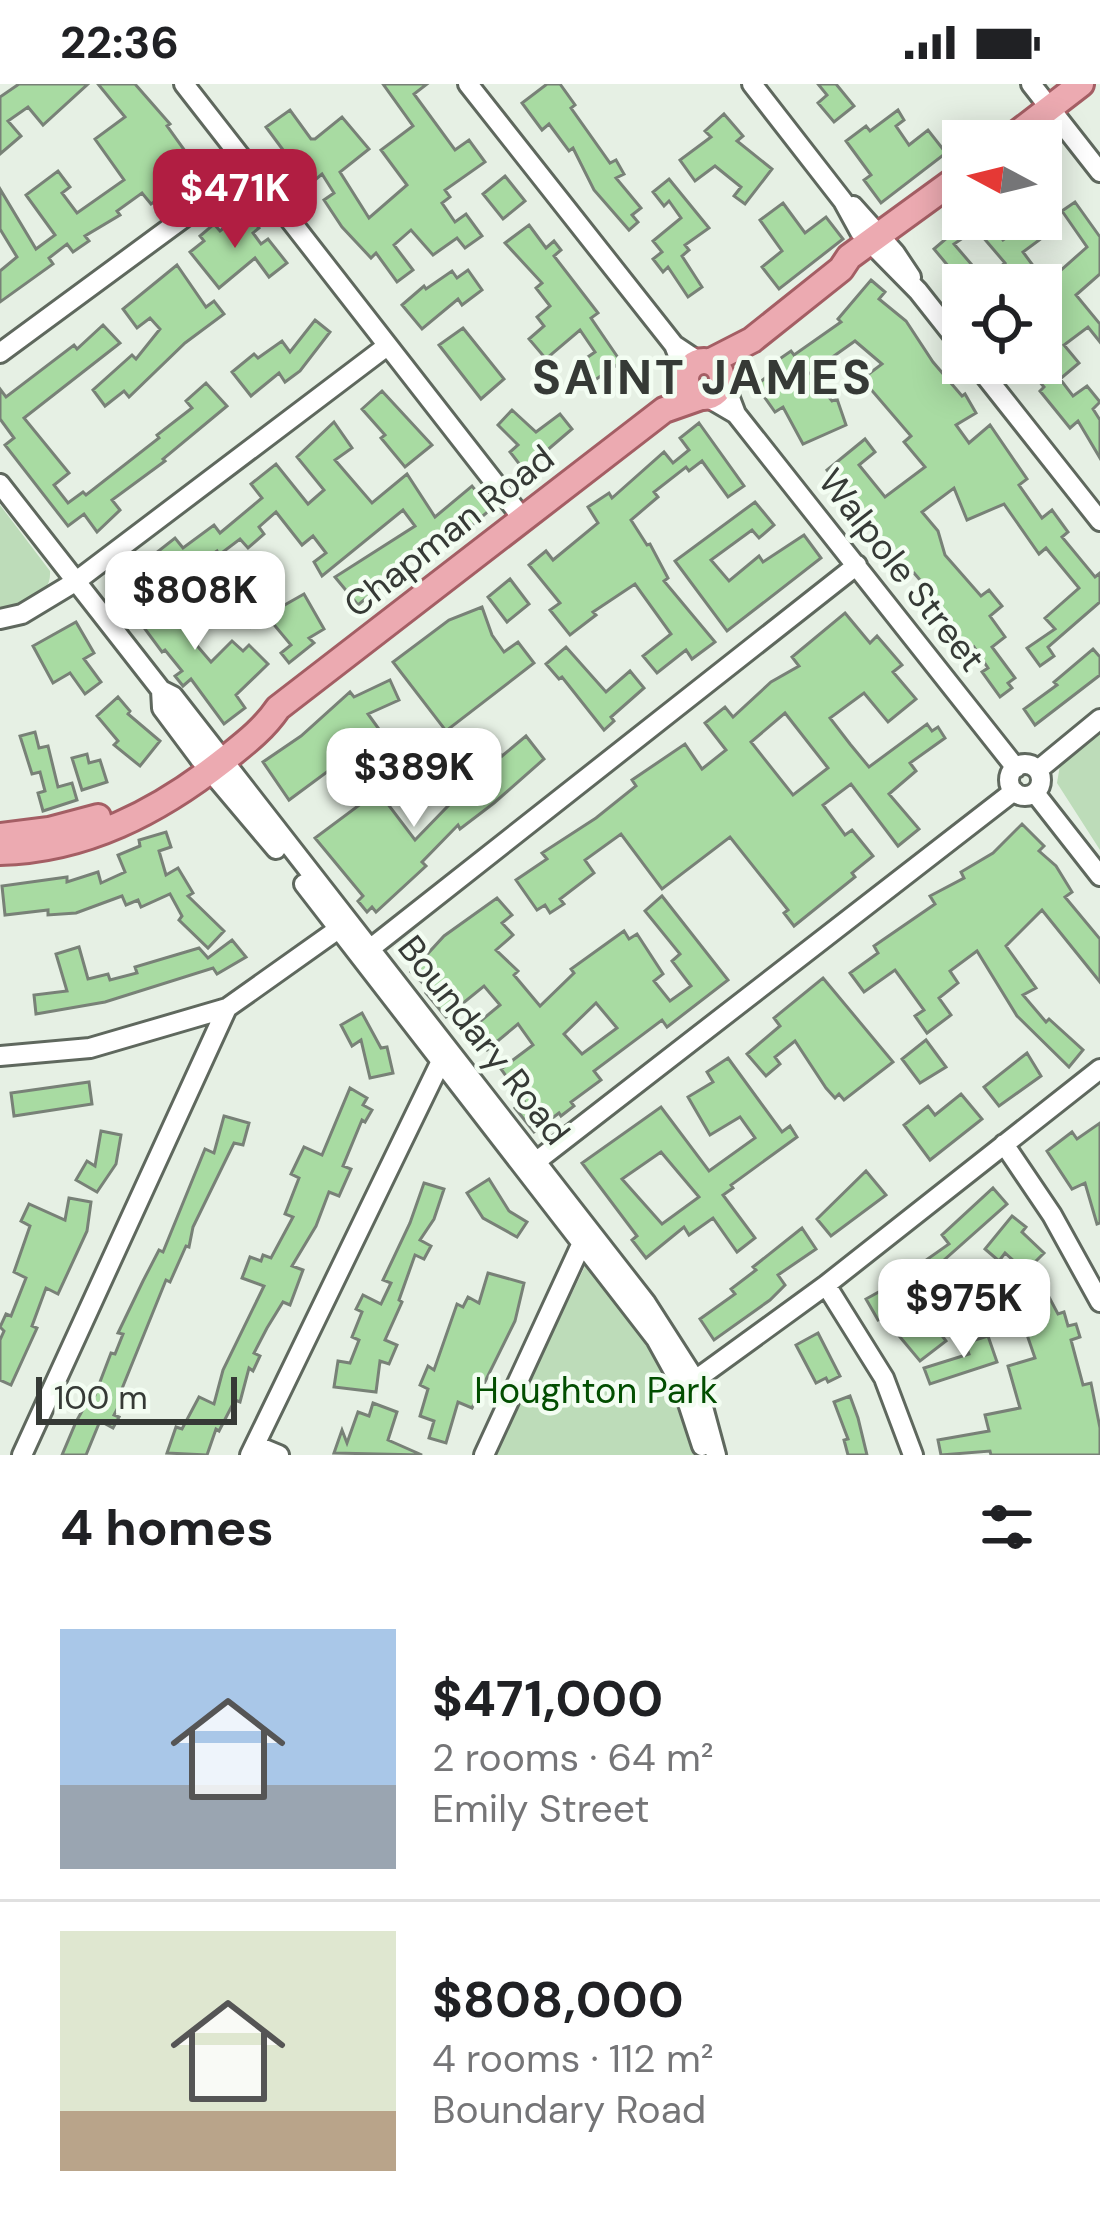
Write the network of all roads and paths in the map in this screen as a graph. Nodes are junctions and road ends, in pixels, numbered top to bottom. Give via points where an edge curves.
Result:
1 (184, 84) edge
2 (468, 84) edge
3 (752, 84) edge
4 (1031, 84) edge
5 (1081, 84) edge
6 (1050, 108) junction
7 (1034, 120) edge
8 (250, 169) junction
9 (1100, 172) edge
10 (942, 191) edge
11 (877, 242) junction
12 (942, 321) edge
13 (387, 346) junction
14 (0, 352) edge
15 (704, 379) junction
16 (992, 384) edge
17 (0, 484) edge
18 (523, 519) junction
19 (1100, 521) edge
20 (857, 565) junction
21 (75, 582) junction
22 (0, 619) edge
23 (1100, 719) edge
24 (212, 760) junction
25 (1016, 768) junction
26 (1038, 770) junction
27 (1014, 791) junction
28 (1035, 793) junction
29 (0, 836) edge
30 (0, 852) edge
31 (1100, 876) edge
32 (343, 926) junction
33 (371, 948) junction
34 (227, 1008) junction
35 (0, 1056) edge
36 (443, 1056) junction
37 (1100, 1069) edge
38 (1004, 1144) junction
39 (531, 1165) junction
40 (586, 1240) junction
41 (826, 1285) junction
42 (1100, 1302) edge
43 (689, 1385) junction
44 (252, 1450) edge
45 (22, 1455) edge
46 (279, 1455) edge
47 (484, 1455) edge
48 (704, 1455) edge
49 (716, 1455) edge
50 (913, 1455) edge

1 - 8 street
2 - 15 street
3 - 11 street via 847,214
4 - 6 street
5 - 6 main road
6 - 7 main road
6 - 9 street
8 - 13 street
8 - 14 street
10 - 11 main road, Chapman Road
11 - 12 street
11 - 15 main road, Chapman Road
13 - 18 street
13 - 21 street
15 - 18 main road, Chapman Road
15 - 20 street, Walpole Street
16 - 19 street
17 - 21 street, Boundary Road
18 - 24 main road, Chapman Road via 278,708 258,713
20 - 25 street, Walpole Street
20 - 33 street
21 - 22 street
21 - 24 street, Boundary Road via 173,696
23 - 26 street
24 - 29 main road via 115,810
24 - 30 main road via 155,808 109,830
24 - 32 street, Boundary Road
25 - 26 street
25 - 27 street
26 - 28 street
27 - 28 street
27 - 39 street
28 - 31 street
32 - 33 street, Boundary Road
32 - 34 street
32 - 36 street, Boundary Road
33 - 36 street, Boundary Road
34 - 35 street via 90,1048
34 - 45 street
36 - 39 street, Boundary Road
36 - 44 street
37 - 38 street
38 - 41 street
38 - 42 street
39 - 40 street, Boundary Road
40 - 43 street, Boundary Road
40 - 47 street
41 - 43 street
41 - 50 street via 884,1378
43 - 48 street, Boundary Road
43 - 49 street, Boundary Road
44 - 46 street

